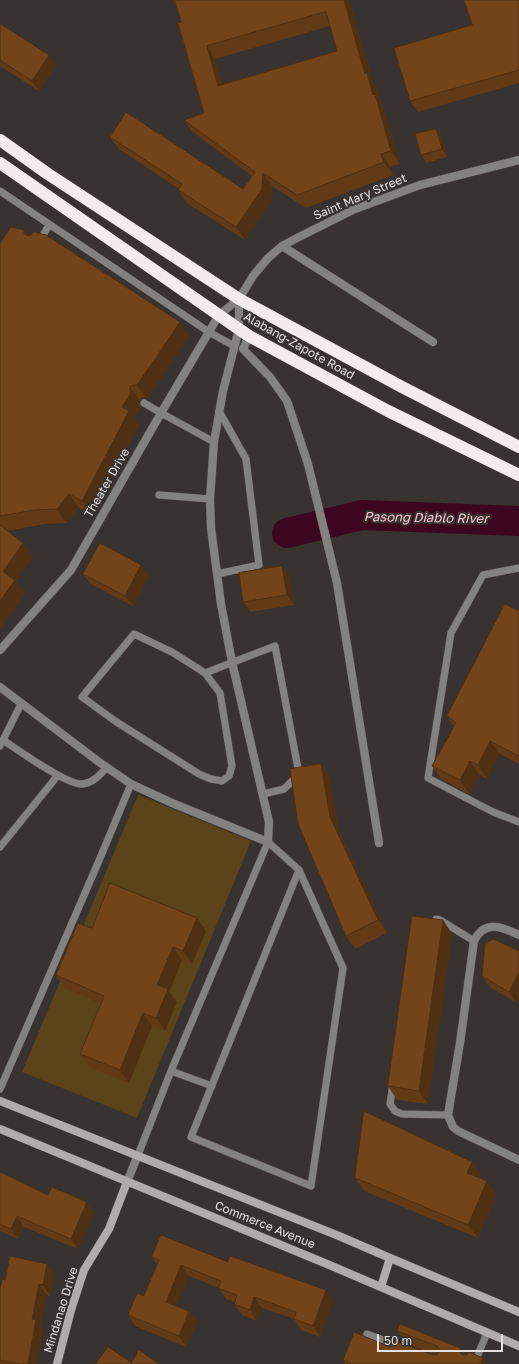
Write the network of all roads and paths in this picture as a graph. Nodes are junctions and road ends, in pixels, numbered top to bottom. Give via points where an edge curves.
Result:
1 (0, 140) edge
2 (519, 160) edge
3 (0, 162) edge
4 (0, 191) edge
5 (49, 225) junction
6 (38, 245) edge
7 (282, 246) junction
8 (239, 298) junction
9 (219, 315) junction
10 (239, 329) junction
11 (209, 332) junction
12 (249, 336) junction
13 (433, 342) dead end
14 (234, 346) junction
15 (144, 402) dead end
16 (219, 411) junction
17 (161, 413) junction
18 (214, 442) junction
19 (519, 446) edge
20 (519, 475) edge
21 (159, 495) dead end
22 (210, 499) junction
23 (519, 568) edge
24 (217, 574) junction
25 (0, 650) edge
26 (232, 662) junction
27 (205, 673) junction
28 (0, 687) edge
29 (21, 704) junction
30 (2, 743) edge
31 (107, 767) junction
32 (58, 775) junction
33 (131, 784) junction
34 (263, 794) junction
35 (519, 822) edge
36 (268, 842) junction
37 (379, 843) dead end
38 (0, 847) edge
39 (299, 870) junction
40 (432, 919) edge
41 (519, 935) edge
42 (474, 941) junction
43 (171, 1071) junction
44 (394, 1073) edge
45 (212, 1086) junction
46 (0, 1089) edge
47 (0, 1101) edge
48 (448, 1115) junction
49 (0, 1129) edge
50 (138, 1155) junction
51 (519, 1160) edge
52 (127, 1182) junction
53 (390, 1258) junction
54 (381, 1287) junction
55 (519, 1312) edge
56 (487, 1333) junction
57 (368, 1334) dead end
58 (519, 1346) edge
59 (409, 1350) edge
60 (57, 1364) edge
61 (474, 1364) edge

1 - 8 highway, Alabang-Zapote Road
2 - 7 street, Saint Mary Street via 420,185 355,209
3 - 9 highway, Alabang-Zapote Road
4 - 5 lane
5 - 6 lane
5 - 11 lane
7 - 8 street, Saint Mary Street via 253,276
7 - 13 street
8 - 9 street, Saint Mary Street
8 - 10 street
8 - 19 highway, Alabang-Zapote Road via 402,387
9 - 10 highway, Alabang-Zapote Road
9 - 11 street, Theater Drive
10 - 12 highway, Alabang-Zapote Road
10 - 14 street
11 - 14 lane
11 - 17 street, Theater Drive
12 - 20 highway, Alabang-Zapote Road via 388,412
12 - 37 street via 243,349 270,377 287,401 308,464 337,583
14 - 16 street
15 - 17 lane
16 - 18 street
16 - 24 lane via 246,459 258,565
17 - 18 lane
17 - 25 street, Theater Drive via 72,570
18 - 22 street
21 - 22 lane
22 - 24 street
23 - 35 lane via 484,575 451,633 428,778 493,812
24 - 26 street
26 - 27 lane
26 - 34 street
26 - 34 lane via 275,646 299,774 284,789
27 - 27 lane via 172,652 134,634 82,697 199,774 222,781 229,776 232,766 220,693
28 - 29 street
29 - 30 lane
29 - 31 street
30 - 32 lane
31 - 32 lane via 96,779 82,784 76,784
31 - 33 street
32 - 38 lane
33 - 36 street
33 - 46 lane
34 - 36 street via 269,822
36 - 39 lane
36 - 43 lane
39 - 45 lane
39 - 45 lane via 343,968 311,1186 191,1137
40 - 42 lane via 440,920
41 - 42 street via 503,928 492,927 484,929
42 - 48 street
43 - 45 lane
43 - 50 lane
44 - 48 lane via 390,1104 395,1111 402,1114
47 - 50 main road, Commerce Avenue
48 - 51 street via 449,1121 458,1132
49 - 52 main road, Commerce Avenue
50 - 52 street, Mindanao Drive
50 - 53 main road, Commerce Avenue
52 - 54 main road, Commerce Avenue
52 - 60 main road, Mindanao Drive via 109,1229 84,1270
53 - 54 main road
53 - 55 main road, Commerce Avenue
54 - 56 main road, Commerce Avenue
56 - 58 main road, Commerce Avenue
56 - 61 lane
57 - 59 lane

